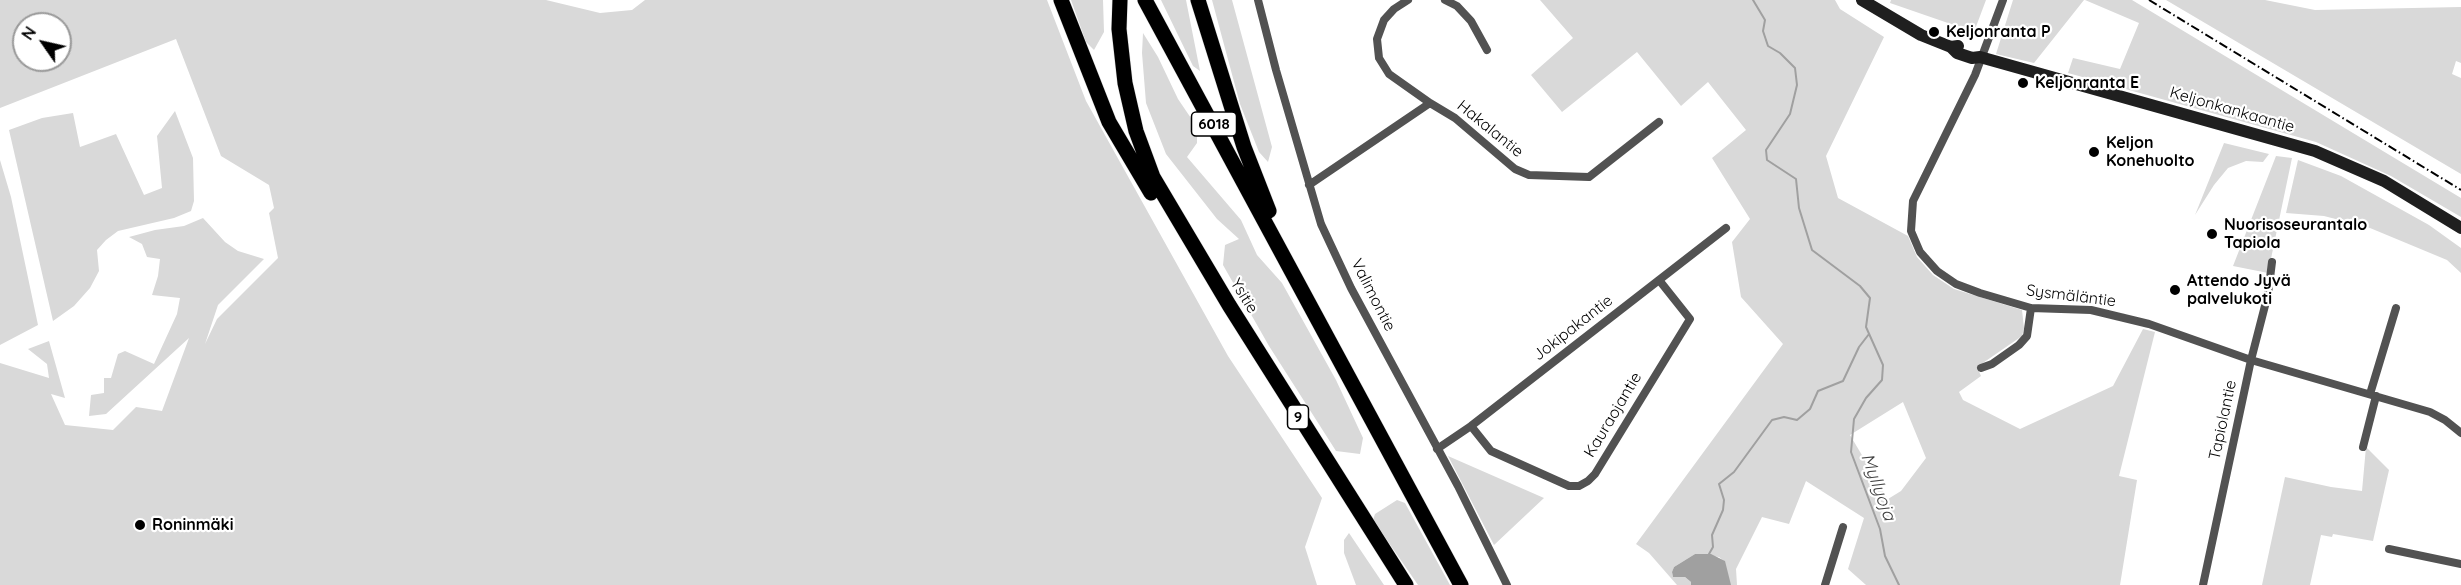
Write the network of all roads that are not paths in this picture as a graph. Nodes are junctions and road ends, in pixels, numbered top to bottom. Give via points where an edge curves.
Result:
1 (1061, 0) edge
2 (1120, 0) edge
3 (1145, 0) edge
4 (1198, 0) edge
5 (1258, 0) edge
6 (1408, 0) edge
7 (1445, 0) edge
8 (1862, 0) edge
9 (2003, 0) edge
10 (1487, 50) dead end
11 (1981, 57) junction
12 (1430, 103) junction
13 (1659, 122) dead end
14 (1309, 185) junction
15 (1726, 228) dead end
16 (2461, 228) edge
17 (1193, 247) junction
18 (1280, 249) junction
19 (2272, 262) dead end
20 (1659, 280) junction
21 (2031, 308) junction
22 (2396, 308) dead end
23 (2251, 360) junction
24 (1981, 368) dead end
25 (2373, 395) junction
26 (1471, 426) junction
27 (2461, 433) edge
28 (2363, 447) dead end
29 (1437, 449) junction
30 (1843, 527) dead end
31 (2389, 549) dead end
32 (2461, 564) edge
33 (1406, 585) edge
34 (1461, 585) edge
35 (1507, 585) edge
36 (1825, 585) edge
37 (2203, 585) edge

1 - 17 highway via 1109,122 1169,222
2 - 17 highway, Ysitie / 9 via 1122,60 1136,131 1153,177
3 - 18 highway, 6018
4 - 18 highway
5 - 14 street, Valimontie
6 - 12 street via 1384,20 1377,39 1379,58 1389,74
7 - 10 street via 1471,21
8 - 11 main road, Keljonkankaantie via 1921,35 1974,51
9 - 11 street, Sysmäläntie
11 - 16 main road, Keljonkankaantie via 2315,151 2384,181
11 - 21 street, Sysmäläntie via 1913,201 1911,231 1920,252 1956,284
12 - 13 street, Hakalantie via 1455,118 1515,170 1529,175 1589,177
12 - 14 street, Hakalantie
14 - 29 street, Valimontie via 1321,224 1351,288
15 - 20 street, Jokipakantie
17 - 33 highway, Ysitie / 9
18 - 34 highway
19 - 23 street, Tapiolantie
20 - 26 street, Jokipakantie
20 - 26 street, Kauraojantie via 1690,319 1588,481 1569,486 1491,451
21 - 23 street, Sysmäläntie via 2091,310 2149,324
21 - 24 street via 2027,336
22 - 25 street
23 - 25 street, Sysmäläntie
23 - 37 street, Tapiolantie
25 - 27 street, Sysmäläntie via 2430,412
25 - 28 street
26 - 29 street, Jokipakantie
29 - 35 street, Valimontie
30 - 36 street
31 - 32 street

